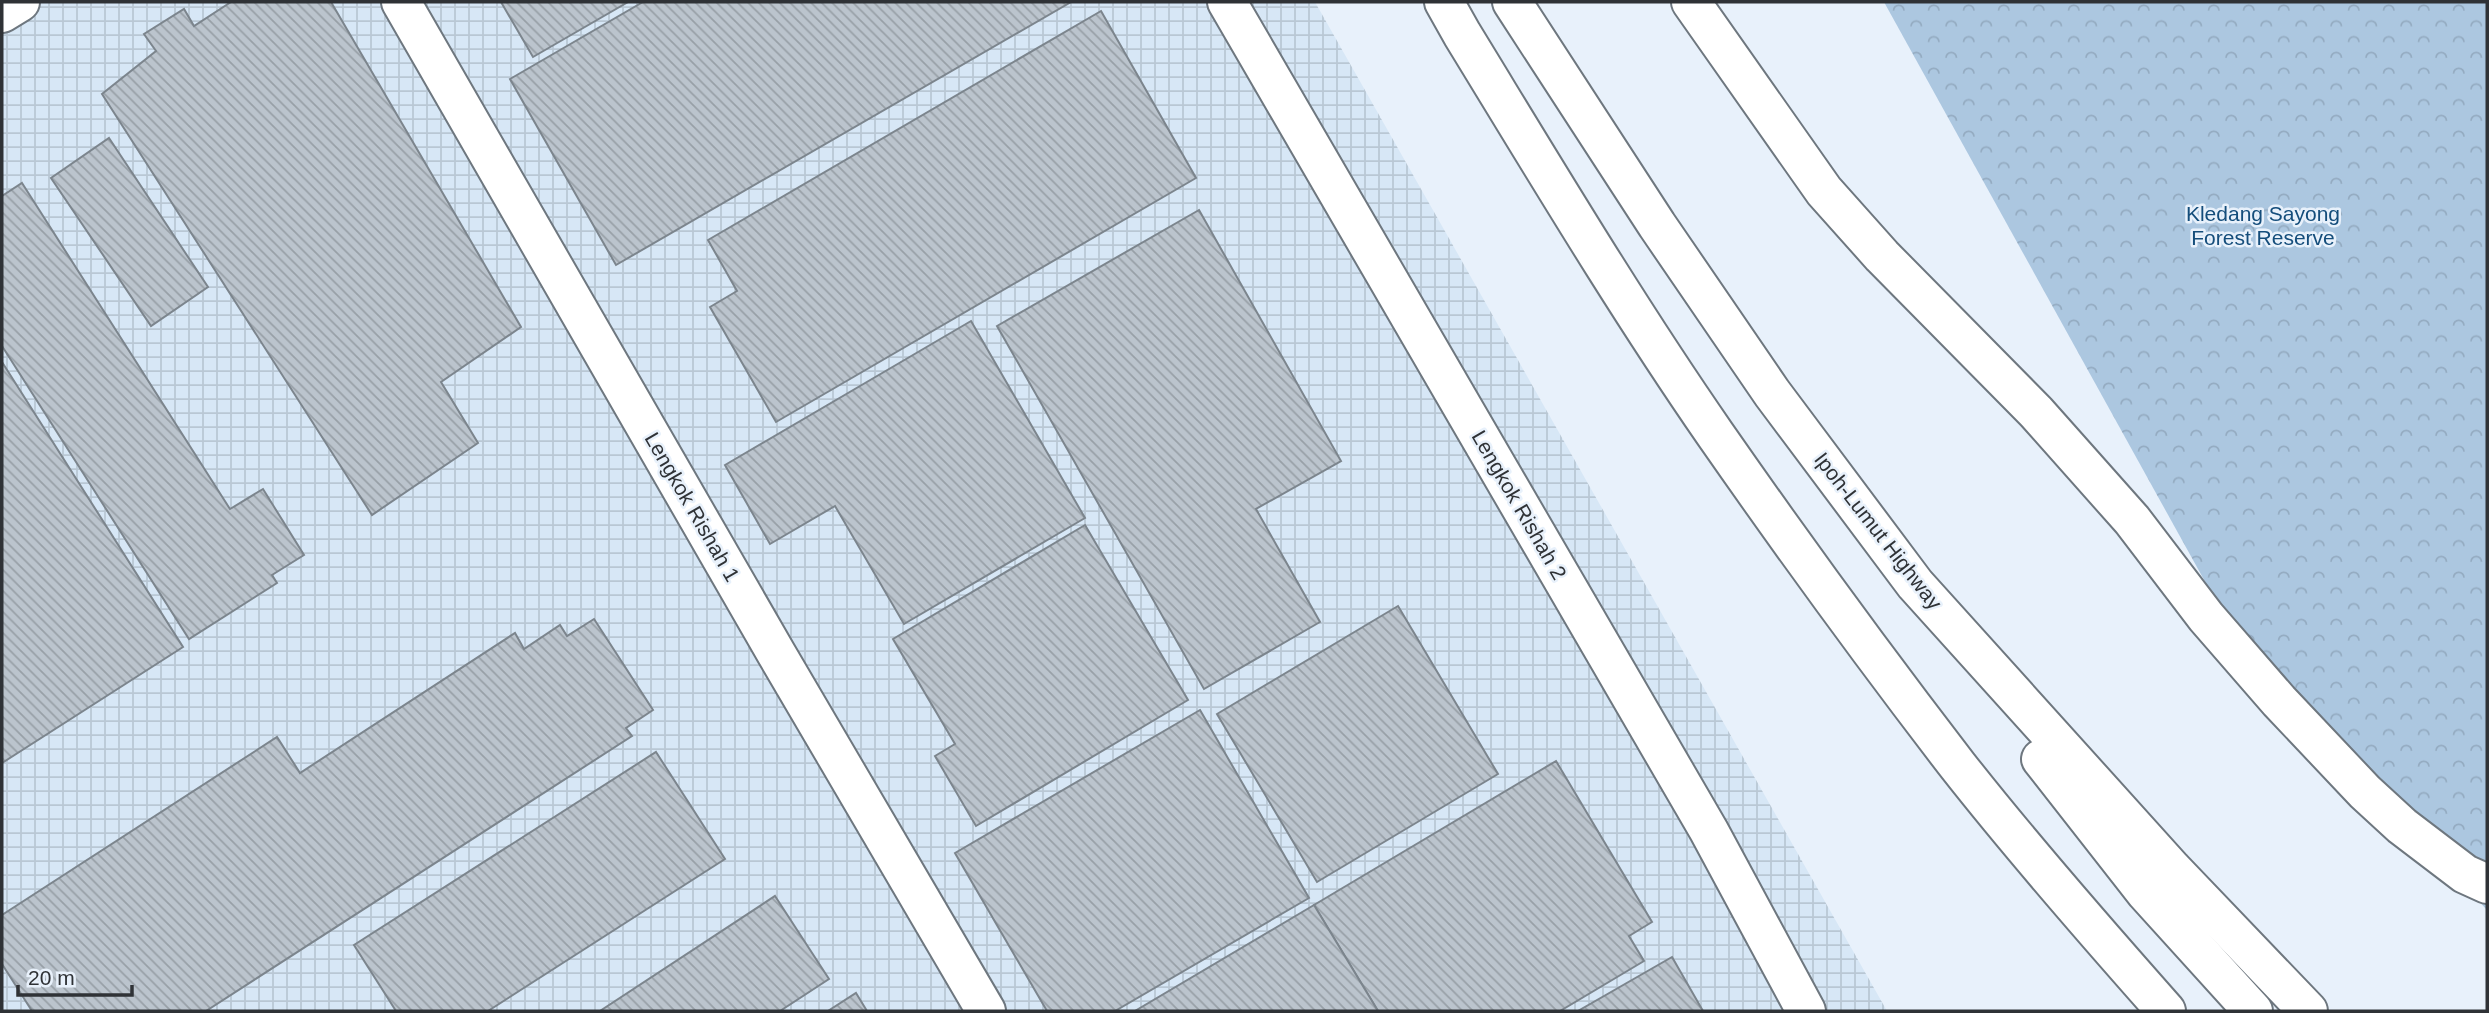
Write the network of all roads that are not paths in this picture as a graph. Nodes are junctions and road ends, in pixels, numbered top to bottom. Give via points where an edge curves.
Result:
1 (20, 2) edge
2 (401, 2) edge
3 (1227, 2) edge
4 (1444, 2) edge
5 (1512, 2) edge
6 (1691, 2) edge
7 (2, 13) edge
8 (1915, 584) junction
9 (2487, 884) edge
10 (986, 1011) edge
11 (1806, 1011) edge
12 (2166, 1011) edge
13 (2253, 1011) edge
14 (2308, 1011) edge

1 - 7 main road
2 - 10 main road, Lengkok Rishah 1
3 - 11 main road, Lengkok Rishah 2 via 1709,831
4 - 12 main road via 1601,262 1713,432 1853,628 1960,768
5 - 8 main road, Ipoh-Lumut Highway via 1772,393
6 - 9 main road via 1824,191 2106,490 2279,701 2402,826 2465,874
8 - 13 main road via 2027,742 2137,883
8 - 14 main road, Ipoh-Lumut Highway via 2154,850

